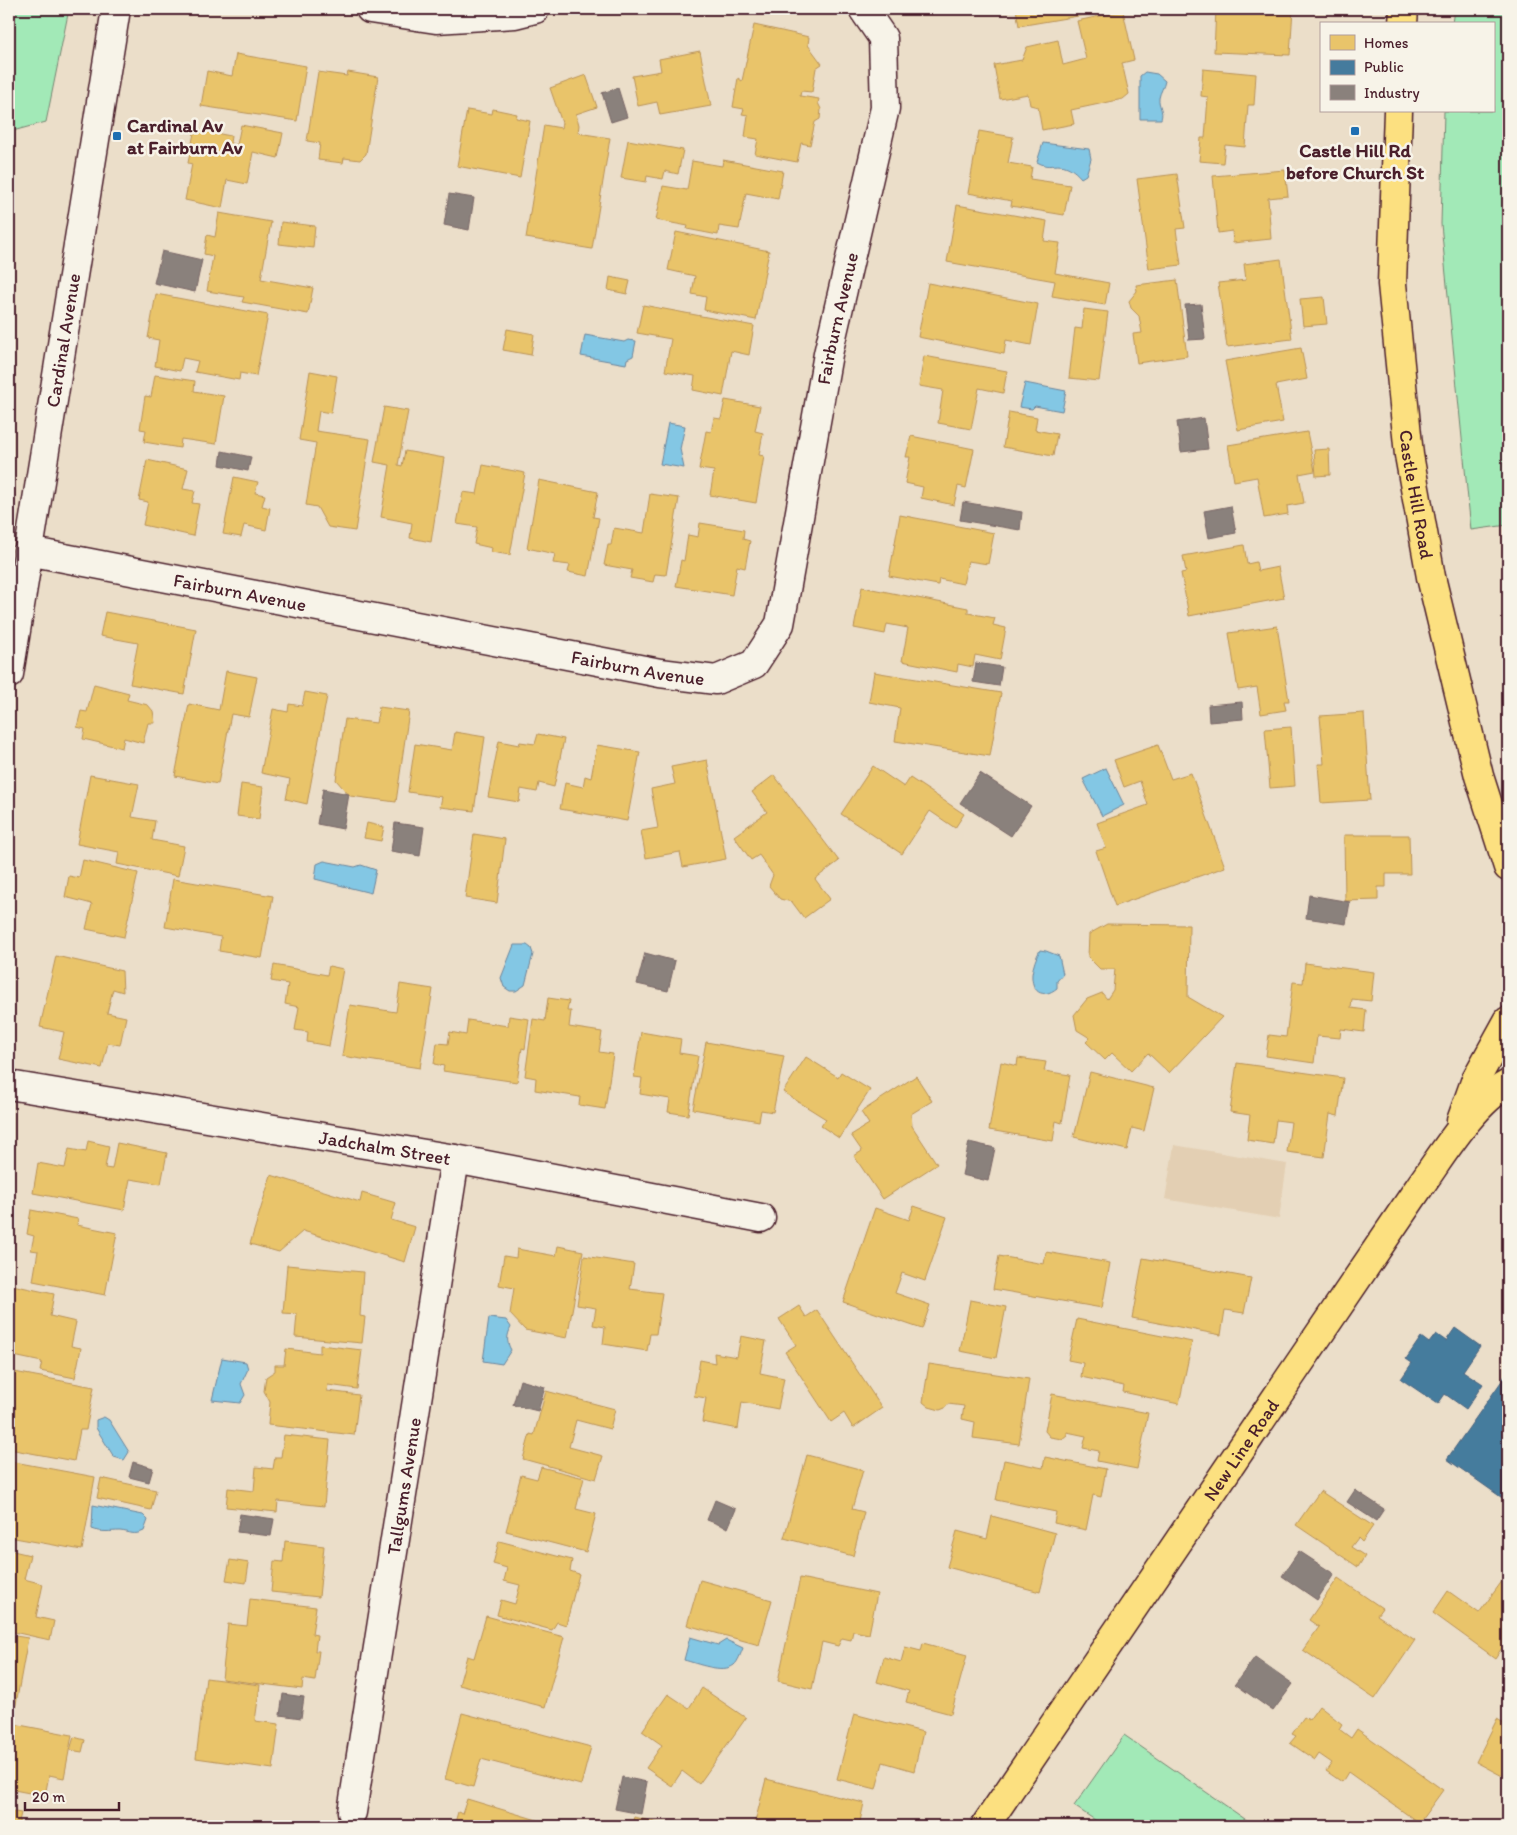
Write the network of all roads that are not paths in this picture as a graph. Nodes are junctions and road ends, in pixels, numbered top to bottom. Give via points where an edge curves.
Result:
1 (116, 9) edge
2 (370, 9) edge
3 (535, 9) edge
4 (863, 9) edge
5 (1404, 9) edge
6 (1403, 22) edge
7 (1398, 112) edge
8 (28, 550) junction
9 (9, 674) edge
10 (1508, 867) edge
11 (1508, 1020) edge
12 (1508, 1084) edge
13 (9, 1085) edge
14 (1456, 1136) junction
15 (455, 1159) junction
16 (761, 1218) dead end
17 (352, 1812) dead end
18 (985, 1826) edge

1 - 8 street, Cardinal Avenue
2 - 3 street via 436,20 515,14
4 - 8 street, Fairburn Avenue via 883,38 885,108 828,354 780,624 754,664 716,680 660,673
5 - 6 main road
7 - 10 main road, Castle Hill Road via 1392,284 1409,455 1433,587 1479,776
8 - 9 street, Cardinal Avenue
11 - 14 main road via 1476,1079
12 - 14 main road, New Line Road via 1495,1090
13 - 15 street, Jadchalm Street
14 - 18 main road, New Line Road
15 - 16 street, Jadchalm Street
15 - 17 street, Tallgums Avenue

